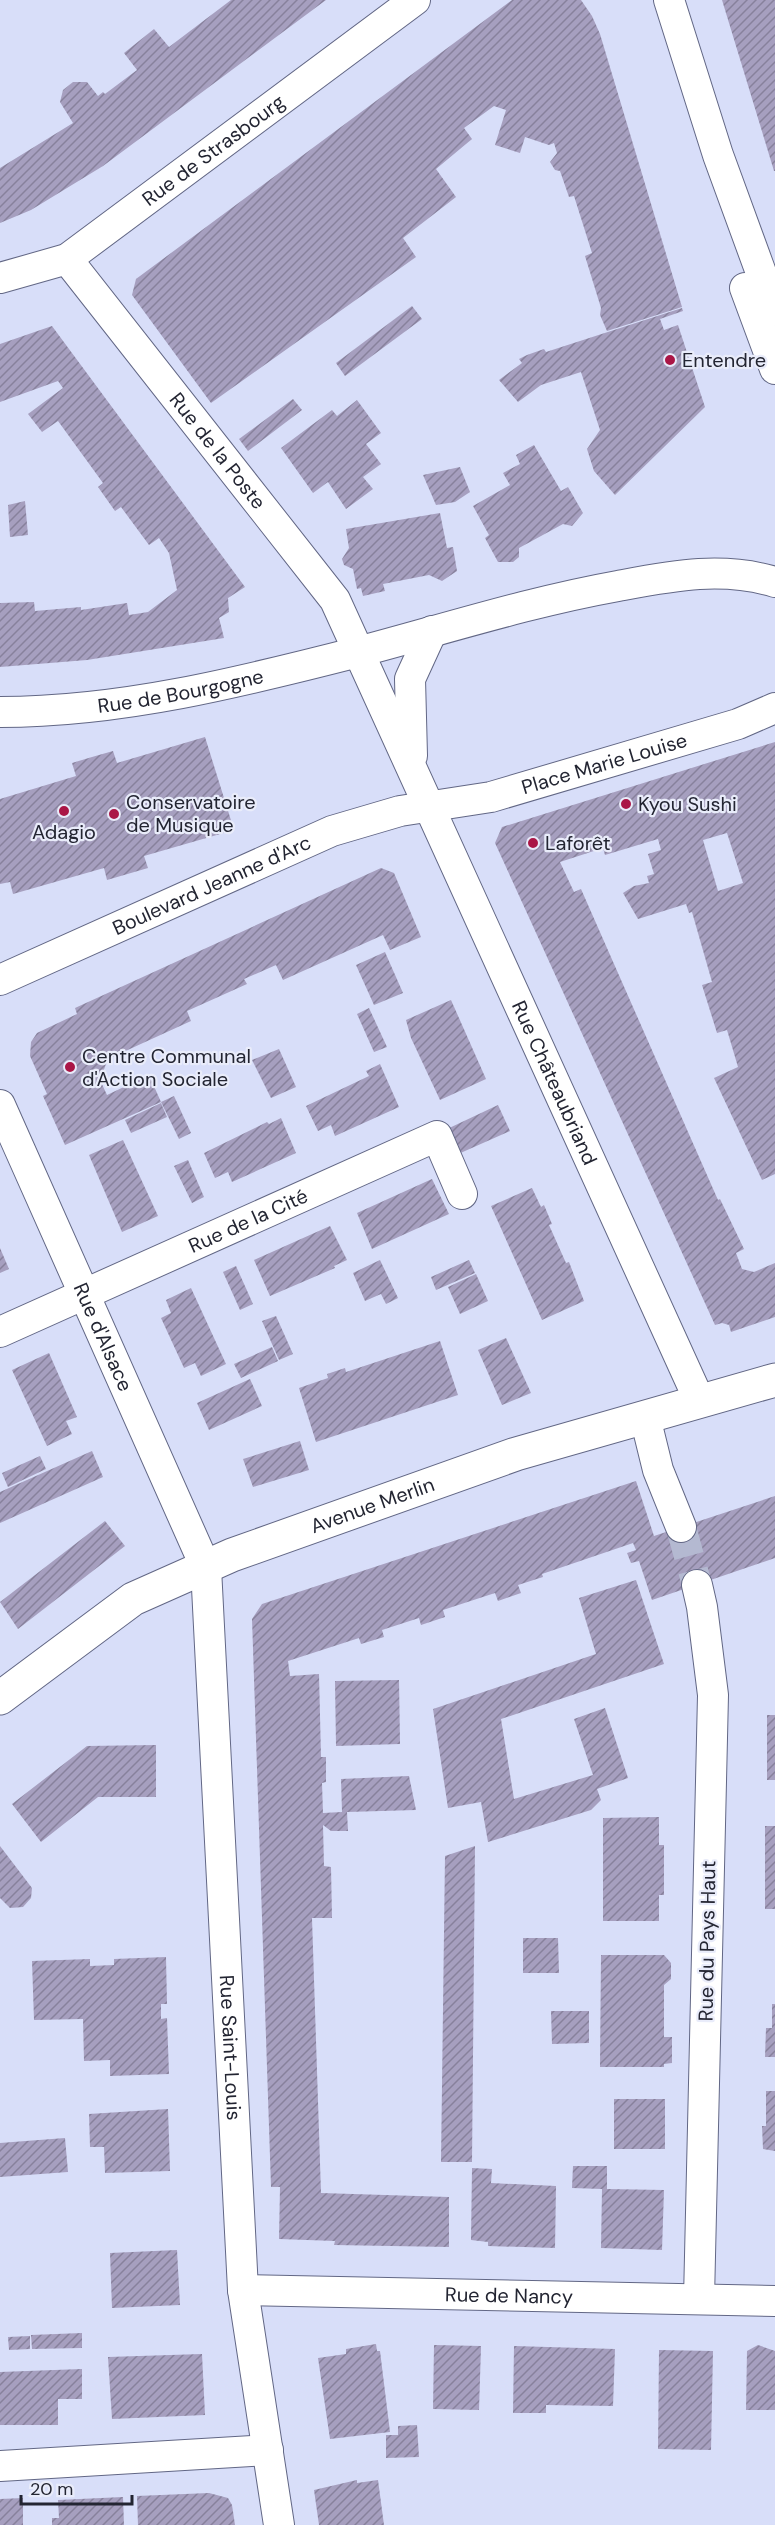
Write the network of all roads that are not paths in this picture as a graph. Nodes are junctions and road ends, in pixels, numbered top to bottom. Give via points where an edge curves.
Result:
1 (415, 0) edge
2 (669, 0) edge
3 (718, 156) junction
4 (67, 259) junction
5 (0, 278) edge
6 (775, 311) edge
7 (775, 369) edge
8 (775, 582) edge
9 (432, 631) junction
10 (357, 652) junction
11 (775, 708) edge
12 (0, 712) edge
13 (412, 765) junction
14 (431, 807) junction
15 (0, 980) edge
16 (0, 1105) edge
17 (462, 1194) dead end
18 (84, 1294) junction
19 (0, 1332) edge
20 (775, 1380) edge
21 (700, 1402) junction
22 (645, 1417) junction
23 (681, 1527) tunnel mouth
24 (206, 1568) junction
25 (697, 1585) tunnel mouth
26 (0, 1698) edge
27 (243, 2290) junction
28 (699, 2300) junction
29 (775, 2301) edge
30 (268, 2450) junction
31 (0, 2466) edge
32 (279, 2525) edge

1 - 4 street, Rue de Strasbourg
2 - 3 street
3 - 6 street
3 - 7 street via 745,288
4 - 5 street, Rue de Strasbourg
4 - 10 street, Rue de la Poste via 335,600
8 - 9 street via 733,572 688,573 552,598
9 - 10 street
9 - 13 street via 410,679
10 - 12 street, Rue de Bourgogne via 176,695 68,709
10 - 13 street
11 - 14 street, Place Marie Louise via 738,724 491,796
13 - 14 street, Rue Châteaubriand
14 - 15 street, Boulevard Jeanne d'Arc via 400,810 332,831
14 - 21 street, Rue Châteaubriand
16 - 18 street, Rue d'Alsace
17 - 18 street, Rue de la Cité via 437,1136
18 - 19 street, Rue de la Cité
18 - 24 street, Rue d'Alsace
20 - 21 street, Avenue Merlin
21 - 22 street, Avenue Merlin
22 - 23 street via 658,1470
22 - 24 street, Avenue Merlin via 516,1454
24 - 26 street, Avenue Merlin via 133,1599
24 - 27 street, Rue Saint-Louis
25 - 28 street, Rue du Pays Haut via 712,1695
27 - 28 street, Rue de Nancy
27 - 30 street, Rue Saint-Louis
28 - 29 street, Rue de Nancy
30 - 31 street
30 - 32 street, Rue Saint-Louis

